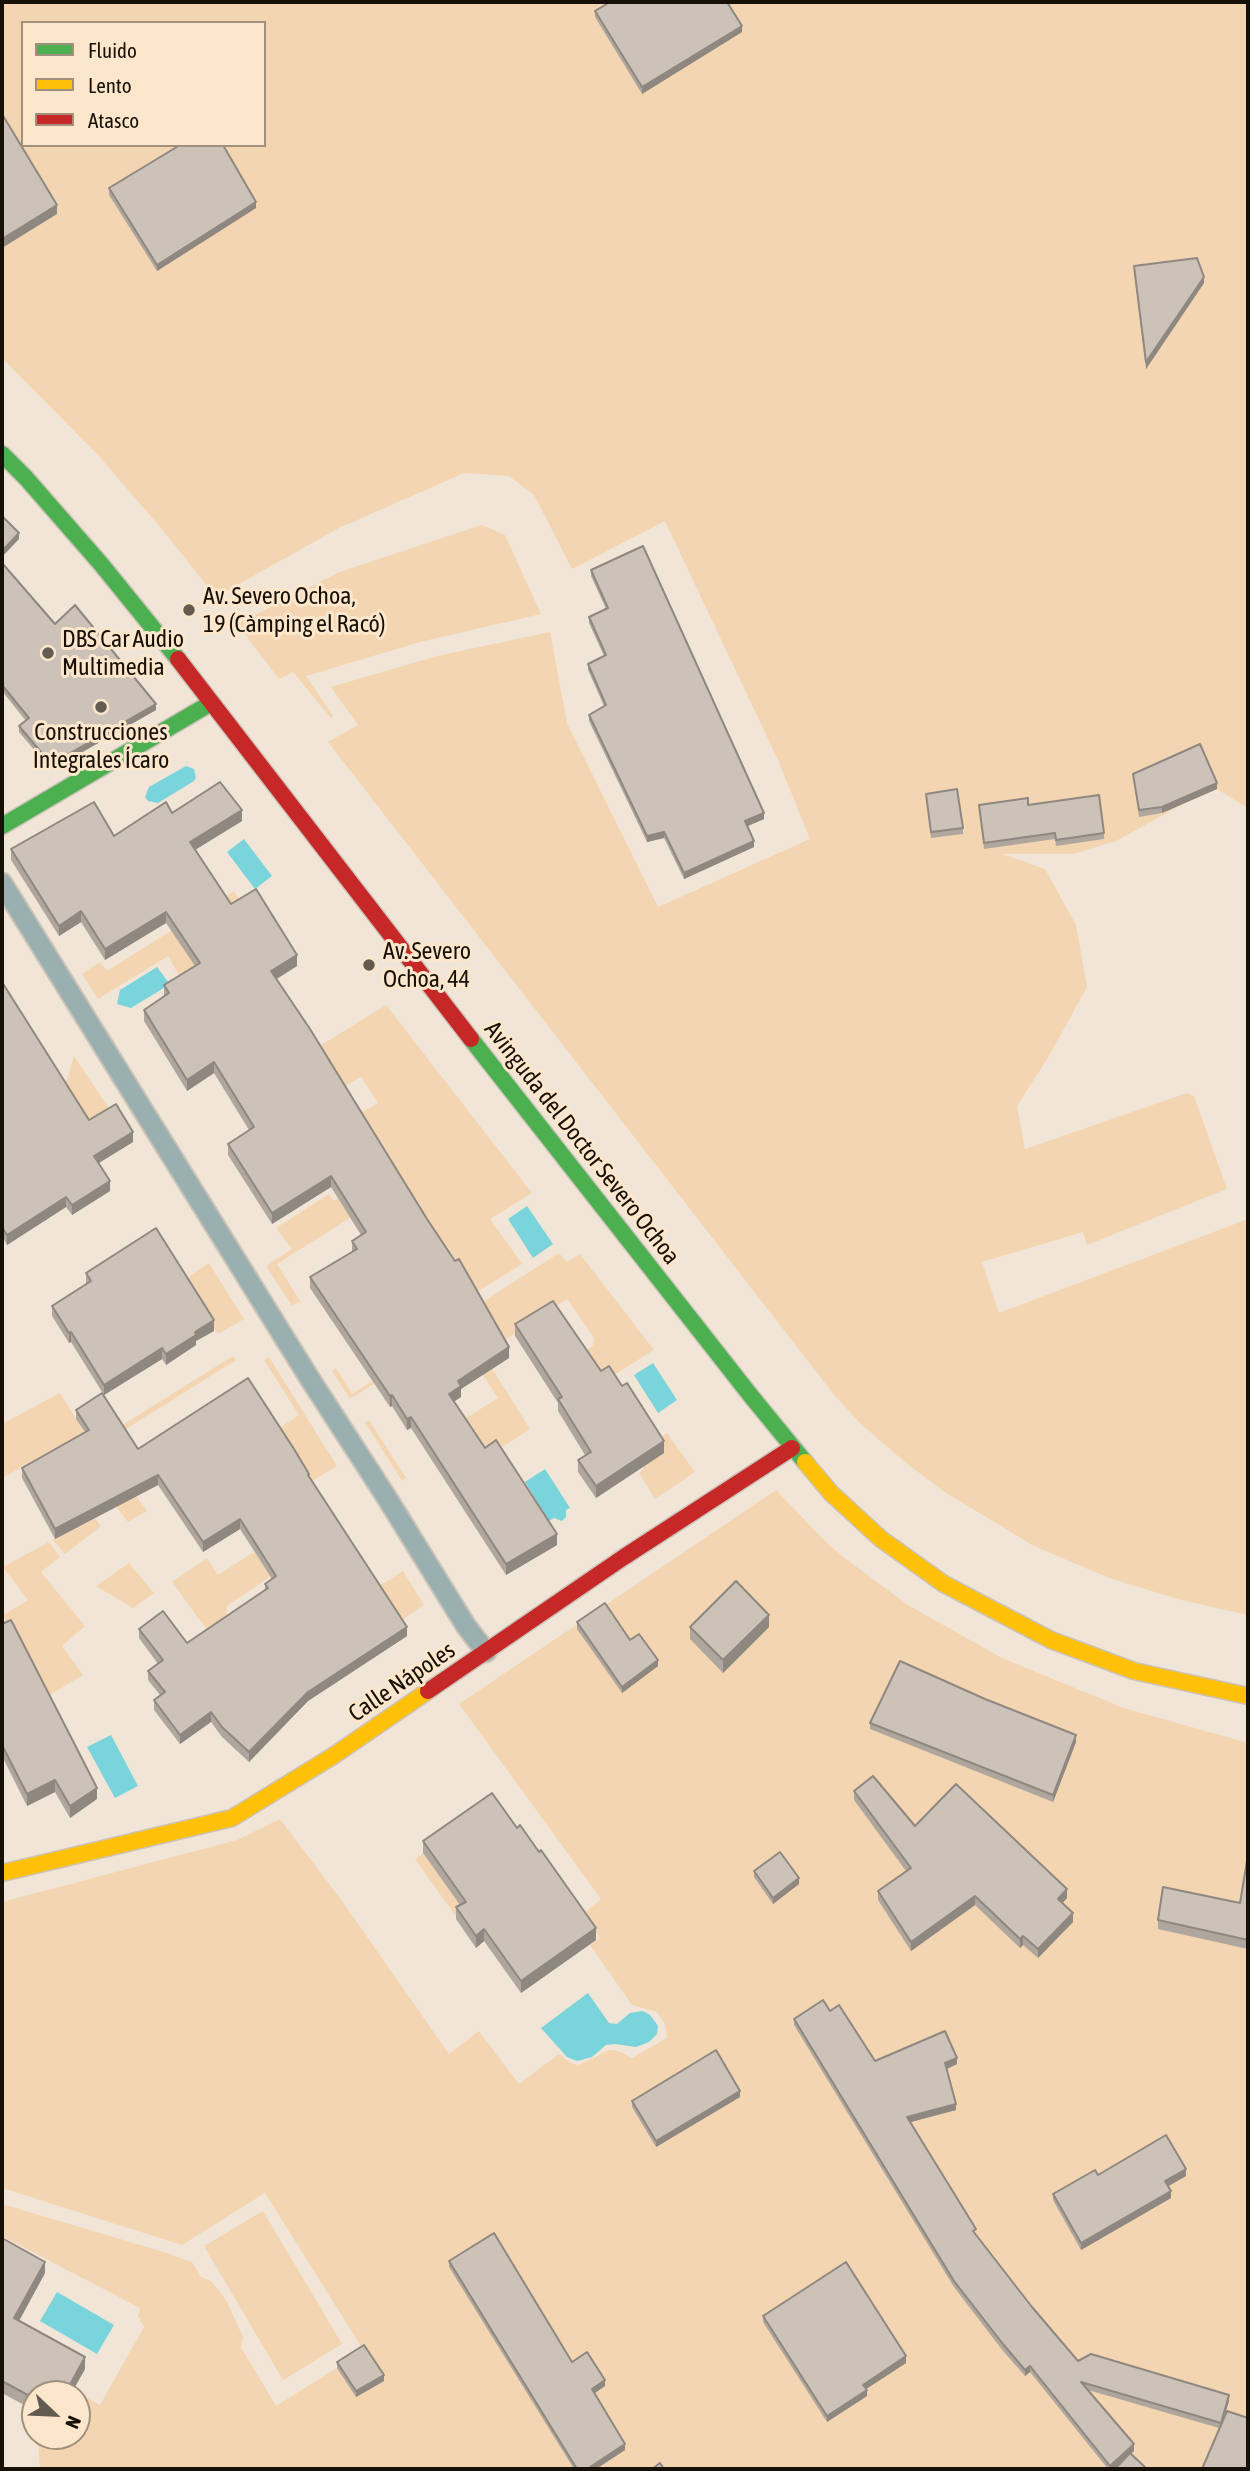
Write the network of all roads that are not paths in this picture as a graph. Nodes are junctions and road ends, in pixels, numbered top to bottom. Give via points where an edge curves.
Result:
1 (2, 454) edge
2 (211, 703) junction
3 (2, 826) edge
4 (2, 883) edge
5 (792, 1448) junction
6 (486, 1652) junction
7 (1248, 1696) edge
8 (2, 1873) edge

1 - 2 street, Avinguda del Doctor Severo Ochoa via 100,564
2 - 3 street
2 - 5 street, Avinguda del Doctor Severo Ochoa
4 - 6 lane via 303,1368
5 - 6 street, Calle Nápoles
5 - 7 street, Avinguda del Doctor Severo Ochoa via 831,1493 881,1539 955,1590 1051,1640 1134,1671
6 - 8 street, Calle Nápoles via 232,1818

